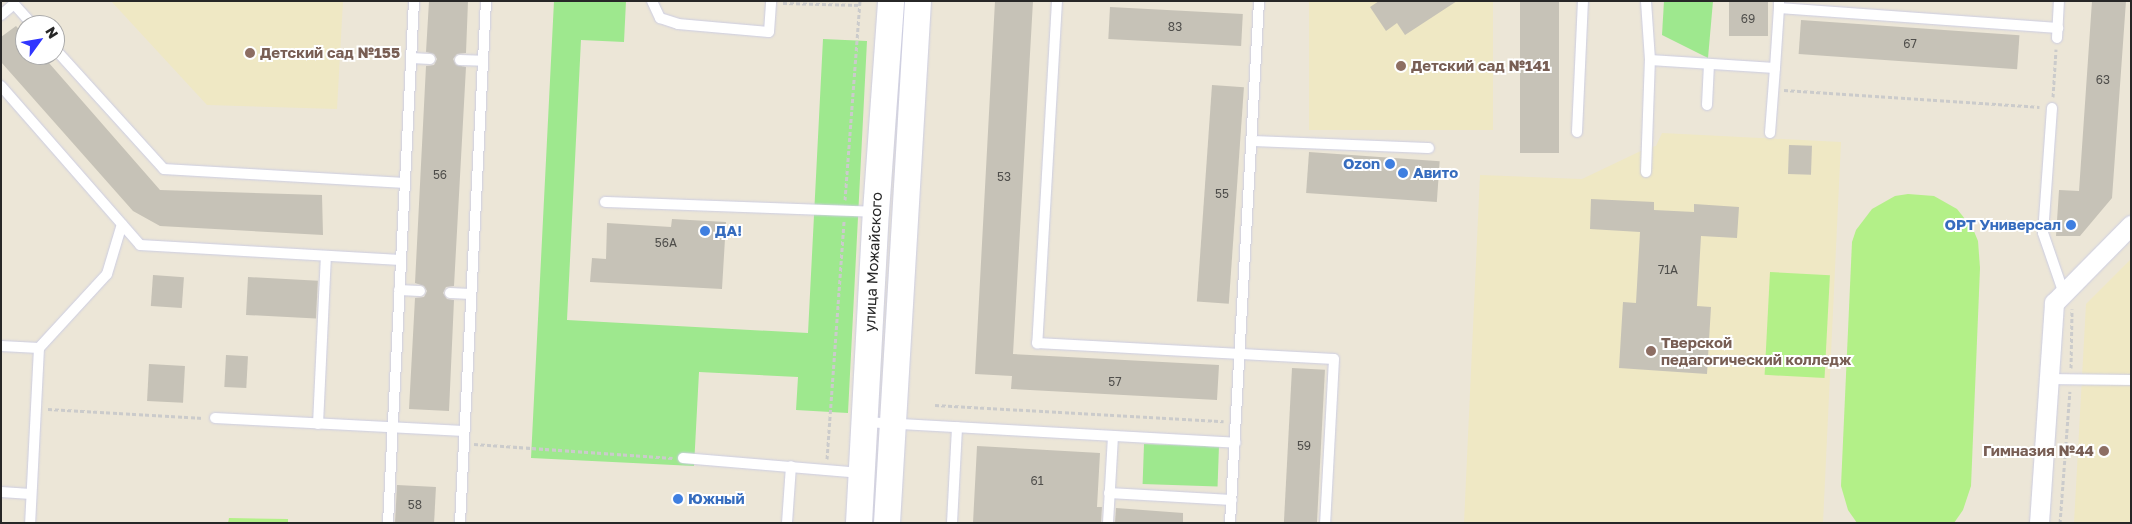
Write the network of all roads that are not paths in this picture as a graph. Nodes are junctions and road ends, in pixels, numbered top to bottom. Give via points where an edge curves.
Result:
1 (414, 1) edge
2 (486, 1) edge
3 (652, 1) edge
4 (891, 1) edge
5 (918, 1) edge
6 (1057, 1) edge
7 (1260, 1) edge
8 (1583, 1) edge
9 (1646, 1) edge
10 (2059, 1) edge
11 (13, 2) edge
12 (771, 2) edge
13 (1779, 5) edge
14 (1, 15) edge
15 (24, 15) edge
16 (411, 58) junction
17 (430, 59) dead end
18 (65, 60) edge
19 (460, 60) dead end
20 (1650, 60) junction
21 (483, 62) junction
22 (1709, 64) junction
23 (1774, 68) junction
24 (1, 86) edge
25 (1706, 105) dead end
26 (2052, 108) road end
27 (1577, 132) dead end
28 (1770, 132) dead end
29 (1252, 141) junction
30 (1429, 148) dead end
31 (1646, 172) dead end
32 (405, 183) junction
33 (605, 202) dead end
34 (876, 212) junction
35 (122, 224) junction
36 (2131, 225) edge
37 (326, 256) junction
38 (401, 260) junction
39 (399, 290) junction
40 (420, 291) dead end
41 (450, 293) dead end
42 (471, 294) junction
43 (2064, 294) junction
44 (1, 346) edge
45 (39, 348) junction
46 (1240, 354) junction
47 (2049, 379) junction
48 (2131, 380) edge
49 (215, 418) road end
50 (864, 422) junction
51 (893, 423) junction
52 (318, 424) junction
53 (957, 427) junction
54 (392, 428) junction
55 (464, 432) junction
56 (1112, 436) junction
57 (1235, 443) junction
58 (683, 458) road end
59 (791, 466) junction
60 (862, 473) junction
61 (1, 492) edge
62 (1110, 493) junction
63 (31, 494) junction
64 (1232, 500) junction
65 (30, 523) edge
66 (388, 523) edge
67 (460, 523) edge
68 (788, 523) edge
69 (859, 523) edge
70 (887, 523) edge
71 (952, 523) edge
72 (1108, 523) edge
73 (1230, 523) edge
74 (1325, 523) edge
75 (2039, 523) edge

1 - 16 lane
2 - 21 lane
3 - 12 lane via 660,18 678,24 769,32
4 - 34 main road, улица Можайского
5 - 51 main road, улица Можайского
6 - 46 lane via 1037,343
7 - 29 lane
8 - 27 lane
9 - 20 lane
10 - 13 lane via 2057,33
11 - 14 lane
11 - 15 lane
13 - 23 lane
16 - 17 lane
16 - 32 lane
18 - 32 lane via 164,169
19 - 21 lane
20 - 22 lane
20 - 31 lane
21 - 42 lane
22 - 23 lane
22 - 25 lane
23 - 28 lane
24 - 35 lane
26 - 43 lane via 2044,234
29 - 30 lane
29 - 46 lane
32 - 38 lane
33 - 34 lane
34 - 50 main road, улица Можайского
35 - 37 lane via 140,245
35 - 45 lane via 106,274
36 - 43 street
37 - 38 lane
37 - 52 lane
38 - 39 lane
39 - 40 lane
39 - 54 lane
41 - 42 lane
42 - 55 lane
43 - 47 street via 2054,303
44 - 45 lane
45 - 63 lane
46 - 57 lane
46 - 74 lane via 1334,360
47 - 48 lane
47 - 75 street
49 - 52 lane
50 - 51 lane
50 - 60 main road, улица Можайского
51 - 53 lane
51 - 70 main road, улица Можайского
52 - 54 lane
53 - 56 lane
53 - 71 lane
54 - 55 lane
54 - 66 lane
55 - 67 lane
56 - 57 lane
56 - 62 lane
57 - 64 lane
58 - 59 lane
59 - 60 lane
59 - 68 lane
60 - 69 main road, улица Можайского
61 - 63 lane
62 - 64 lane
62 - 72 lane
63 - 65 lane
64 - 73 lane

